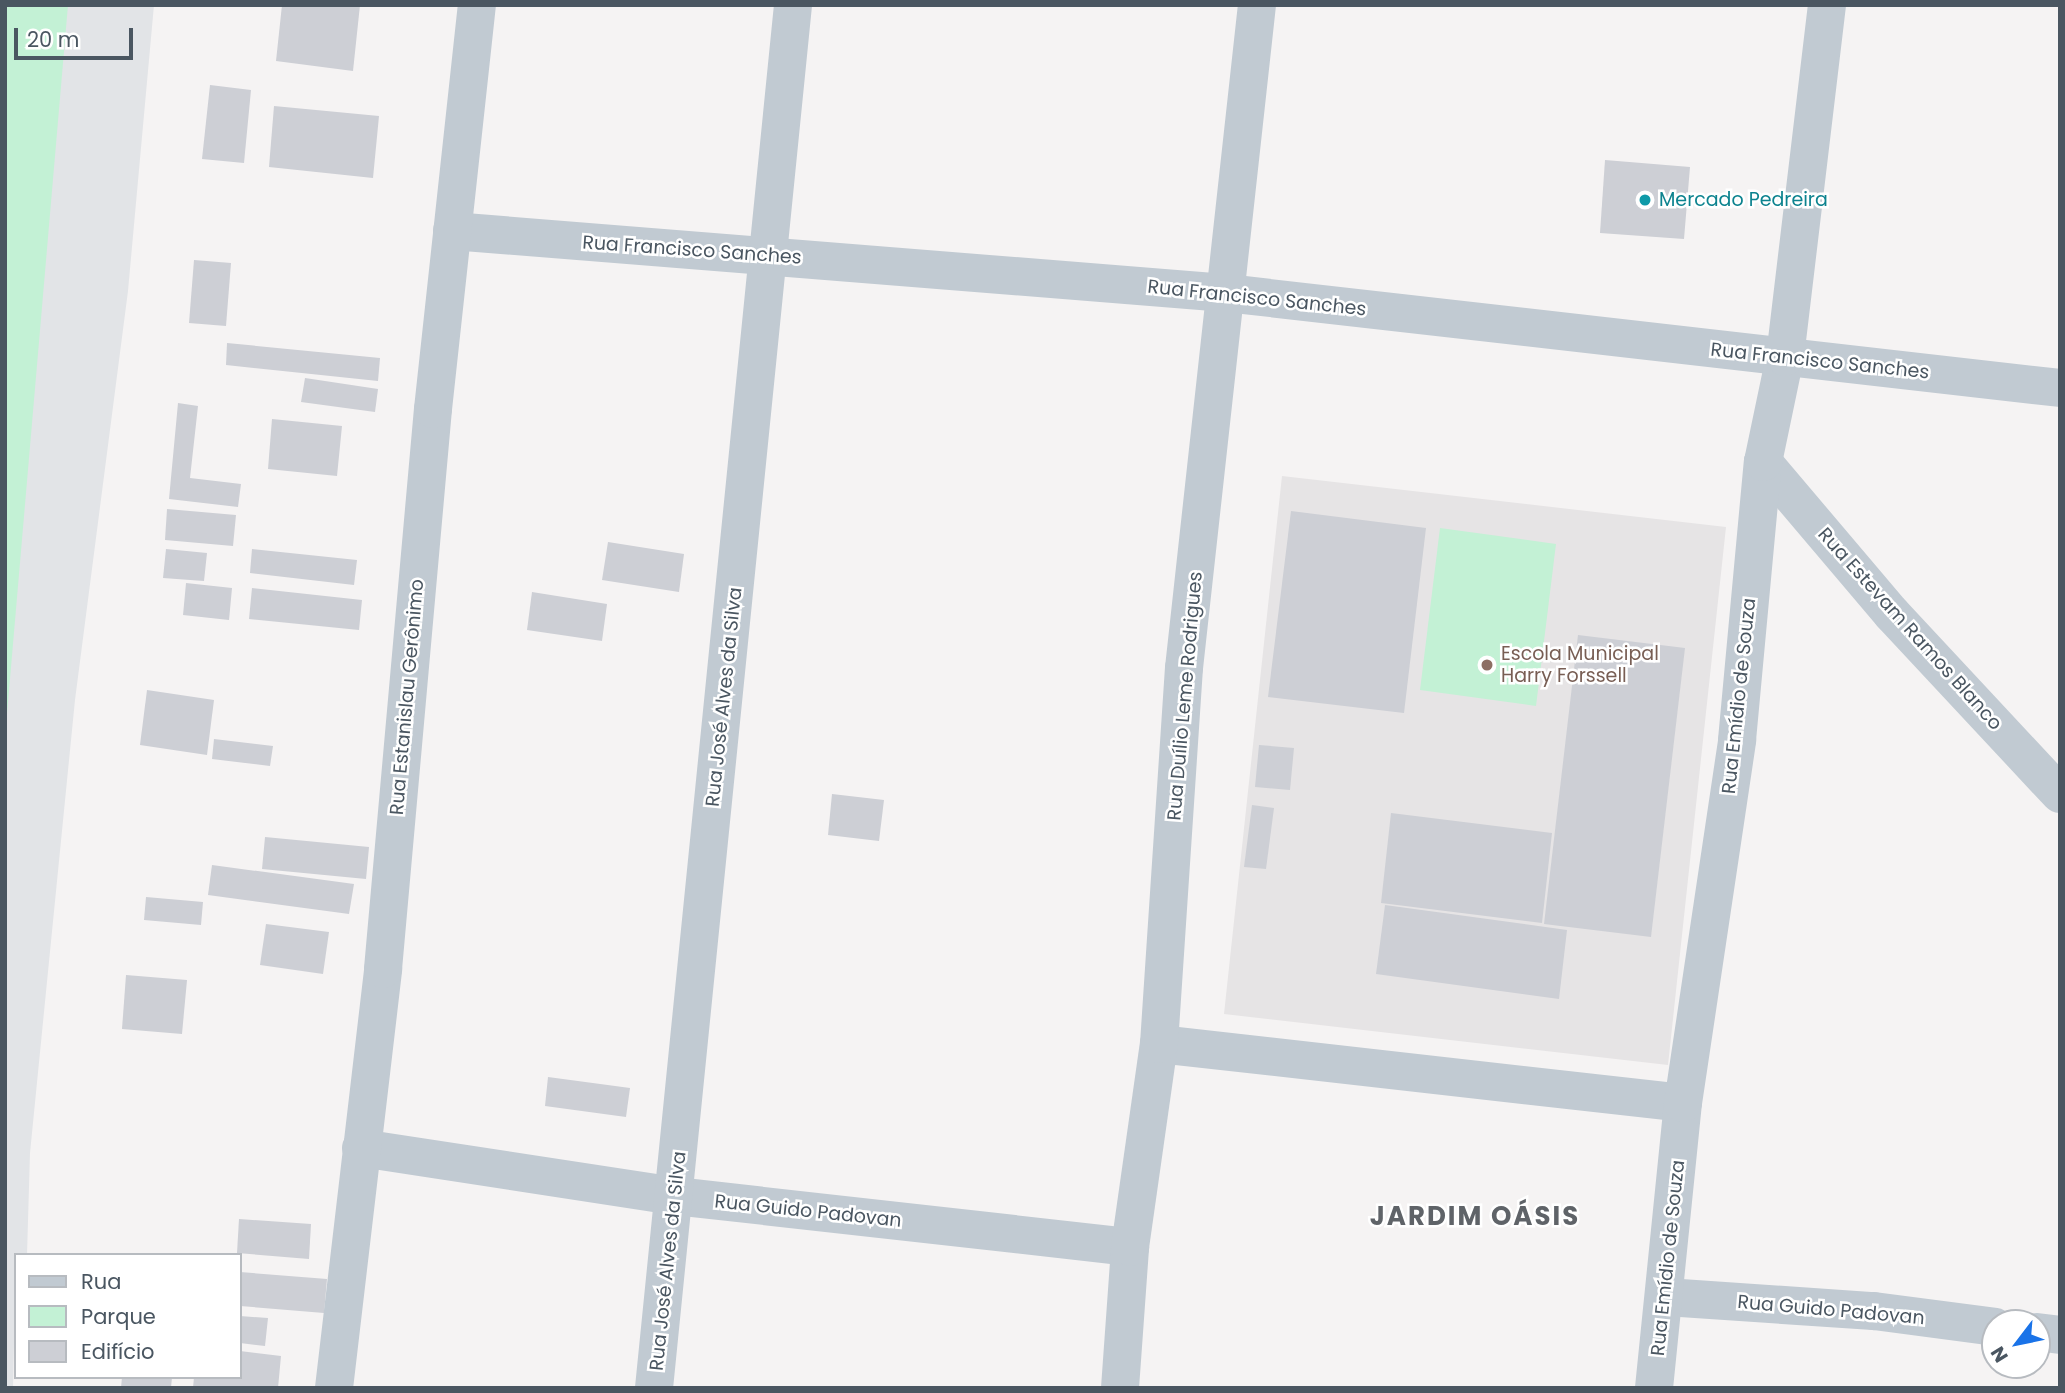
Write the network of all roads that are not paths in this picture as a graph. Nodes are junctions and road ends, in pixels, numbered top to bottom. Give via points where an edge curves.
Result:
1 (477, 5) edge
2 (793, 5) edge
3 (1257, 5) edge
4 (1827, 5) edge
5 (452, 231) junction
6 (768, 255) junction
7 (1226, 293) junction
8 (1785, 357) junction
9 (2060, 388) edge
10 (1763, 462) junction
11 (2060, 794) edge
12 (1159, 1044) junction
13 (1683, 1103) junction
14 (361, 1148) junction
15 (675, 1196) junction
16 (1130, 1247) junction
17 (1666, 1297) junction
18 (1981, 1324) edge
19 (334, 1388) edge
20 (654, 1388) edge
21 (1120, 1388) edge
22 (1654, 1388) edge

1 - 5 street, Rua Estanislau Gerônimo
2 - 6 street, Rua José Alves da Silva
3 - 7 street, Rua Duílio Leme Rodrigues
4 - 8 street, Rua Emídio de Souza
5 - 6 street, Rua Francisco Sanches
5 - 14 street, Rua Estanislau Gerônimo via 383,969
6 - 7 street, Rua Francisco Sanches
6 - 15 street, Rua José Alves da Silva
7 - 8 street, Rua Francisco Sanches
7 - 12 street, Rua Duílio Leme Rodrigues via 1184,668
8 - 9 street, Rua Francisco Sanches
8 - 10 street, Rua Emídio de Souza
10 - 11 street, Rua Estevam Ramos Blanco via 1892,614
10 - 13 street, Rua Emídio de Souza via 1737,740
12 - 13 street
12 - 16 street, Rua Duílio Leme Rodrigues
13 - 17 street, Rua Emídio de Souza
14 - 15 street, Rua Guido Padovan
14 - 19 street, Rua Estanislau Gerônimo
15 - 16 street, Rua Guido Padovan
15 - 20 street, Rua José Alves da Silva
16 - 21 street, Rua Duílio Leme Rodrigues
17 - 18 street, Rua Guido Padovan via 1874,1311
17 - 22 street, Rua Emídio de Souza

